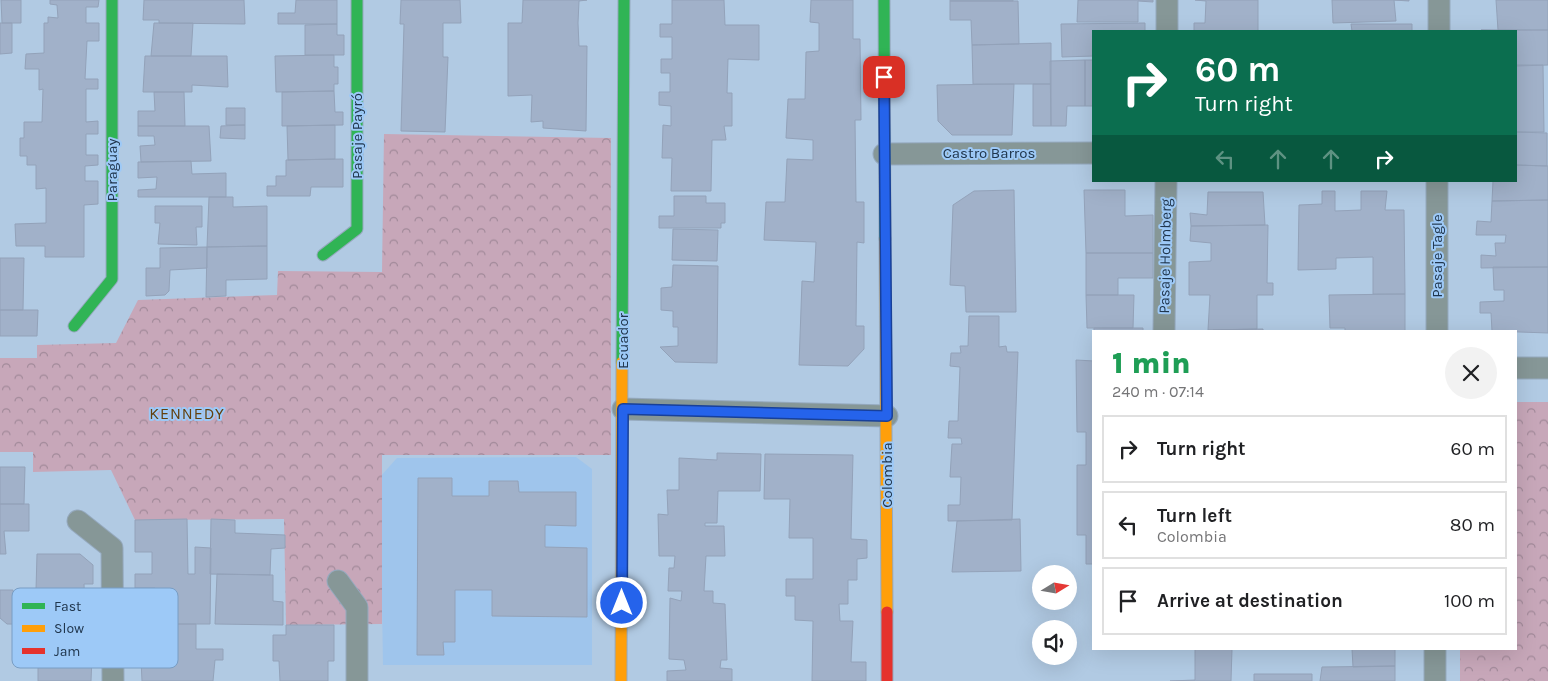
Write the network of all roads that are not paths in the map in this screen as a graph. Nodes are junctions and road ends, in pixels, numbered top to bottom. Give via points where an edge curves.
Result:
1 (112, 0) edge
2 (357, 0) edge
3 (624, 0) edge
4 (884, 0) edge
5 (1167, 0) edge
6 (1439, 0) edge
7 (1167, 30) edge
8 (1439, 30) edge
9 (1092, 153) edge
10 (884, 154) junction
11 (1166, 182) edge
12 (1437, 182) edge
13 (323, 255) dead end
14 (74, 326) dead end
15 (1164, 330) edge
16 (1437, 330) edge
17 (1517, 368) edge
18 (1548, 368) edge
19 (623, 409) junction
20 (887, 416) junction
21 (78, 521) dead end
22 (338, 581) dead end
23 (112, 588) edge
24 (1435, 650) edge
25 (113, 668) edge
26 (113, 681) edge
27 (357, 681) edge
28 (621, 681) edge
29 (887, 681) edge
30 (1435, 681) edge

1 - 14 street, Paraguay via 112,279
2 - 13 street, Pasaje Payró via 357,229
3 - 19 street, Ecuador
4 - 10 street, Colombia
5 - 7 street
6 - 8 street
9 - 10 street, Castro Barros
10 - 20 street, Colombia
11 - 15 street, Pasaje Holmberg
12 - 16 street, Pasaje Tagle
17 - 18 street
19 - 20 street
19 - 28 street, Ecuador
20 - 29 street, Colombia
21 - 23 street via 112,548
22 - 27 street via 357,608
24 - 30 street
25 - 26 street

